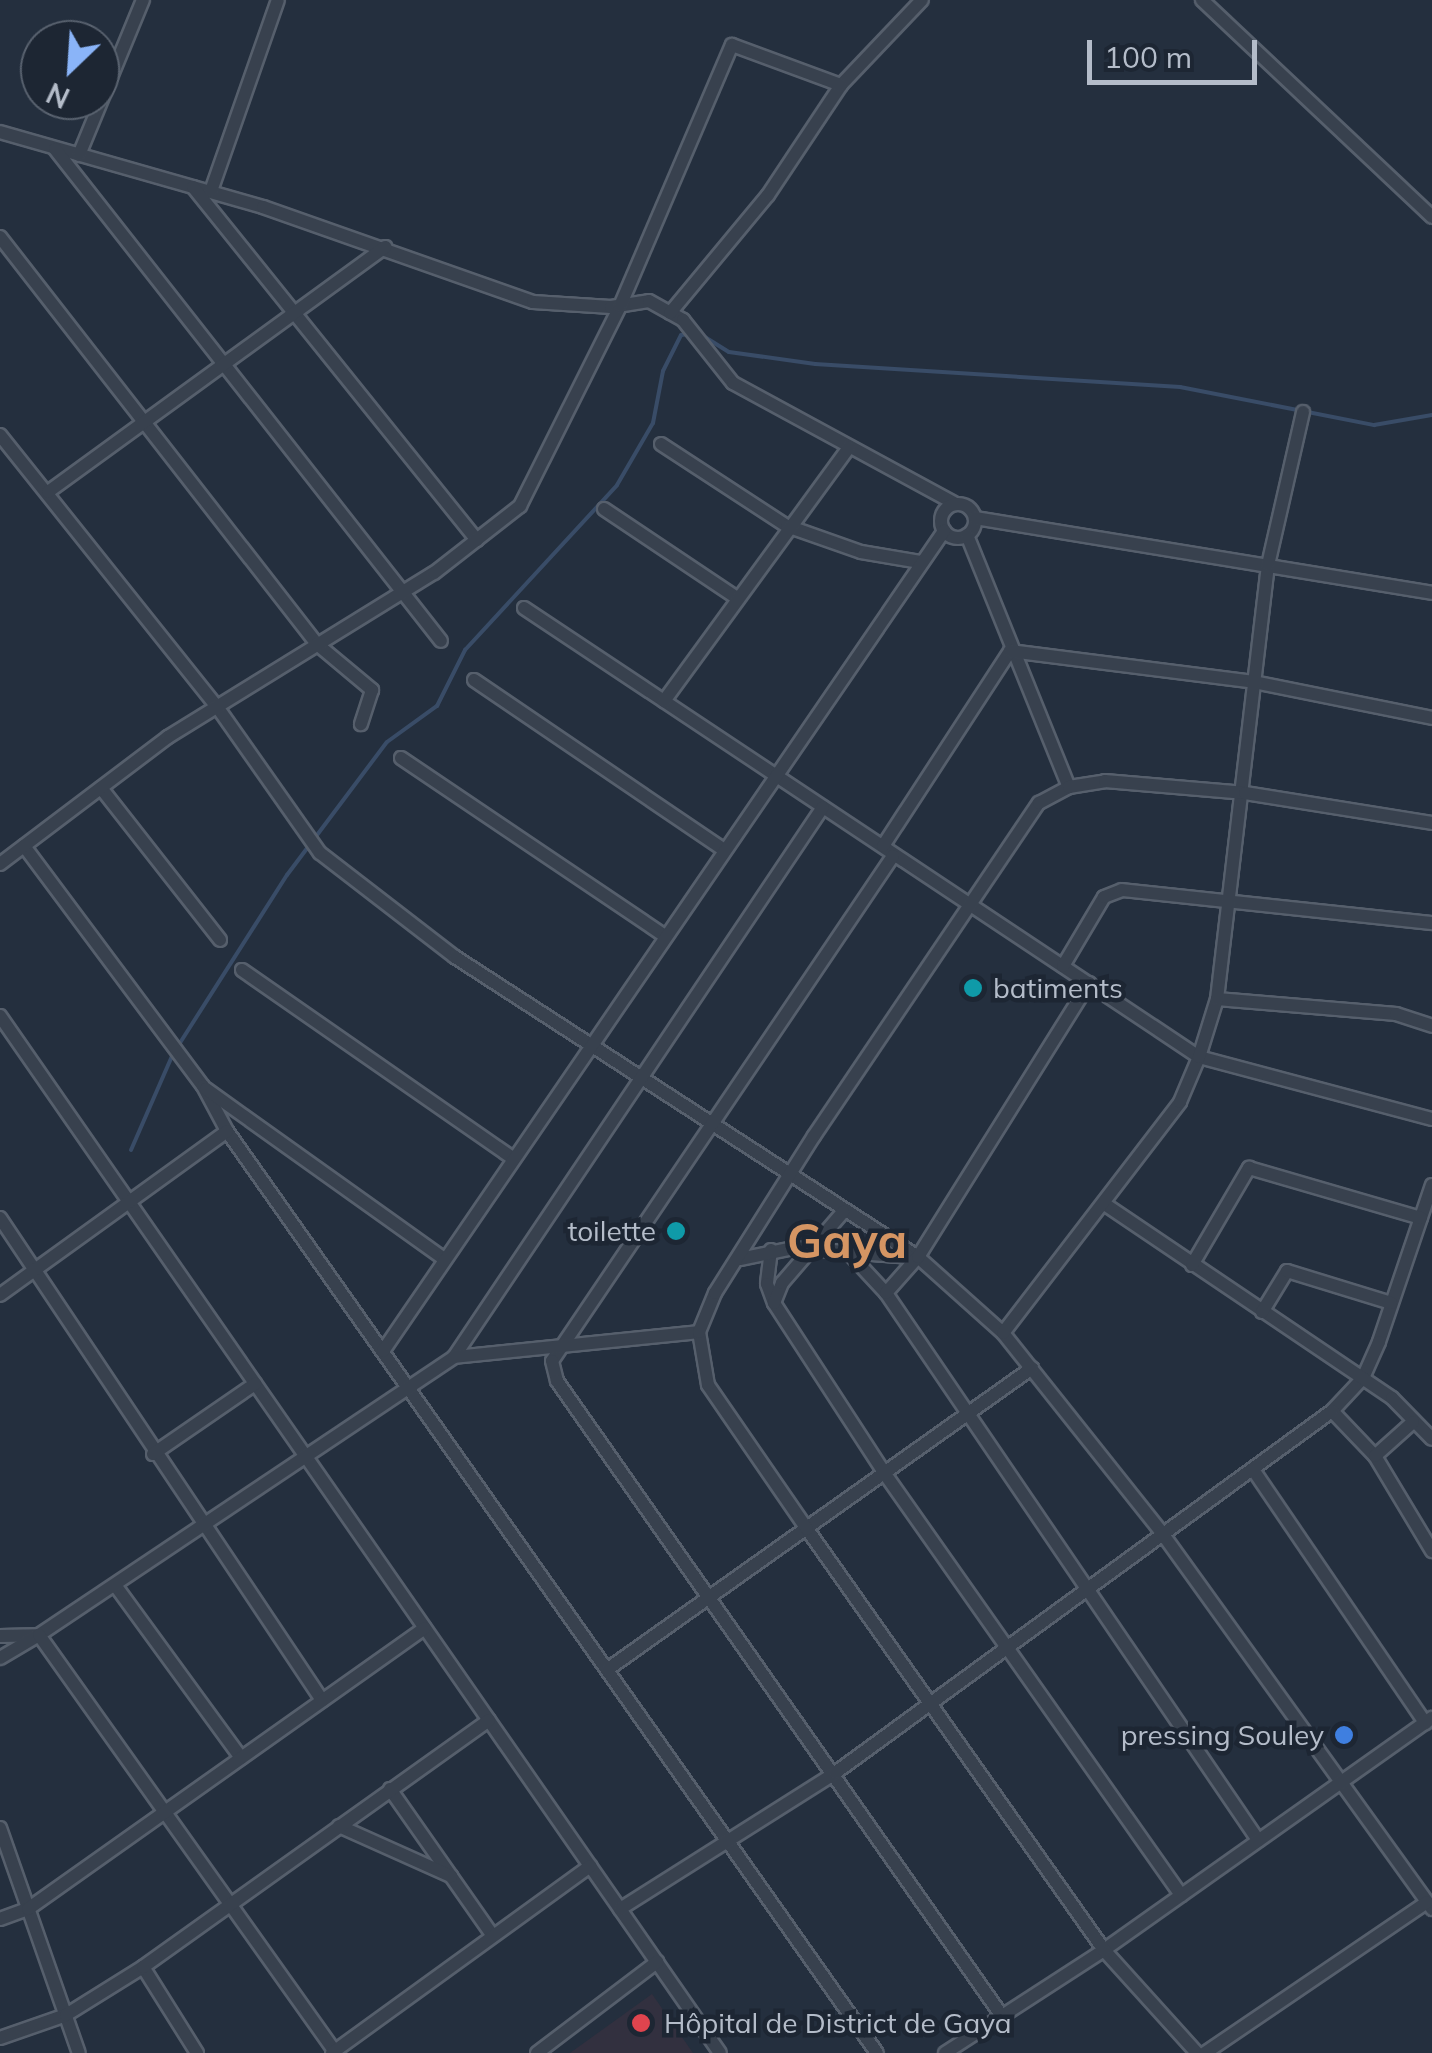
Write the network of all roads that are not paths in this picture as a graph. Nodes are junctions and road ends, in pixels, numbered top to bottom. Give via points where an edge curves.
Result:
1 (143, 0) edge
2 (278, 0) edge
3 (922, 0) edge
4 (1202, 0) edge
5 (841, 85) junction
6 (0, 132) edge
7 (55, 149) junction
8 (79, 155) junction
9 (192, 185) junction
10 (211, 191) junction
11 (1432, 217) edge
12 (0, 237) edge
13 (385, 247) junction
14 (620, 306) junction
15 (294, 313) junction
16 (670, 313) junction
17 (223, 365) junction
18 (1304, 412) dead end
19 (144, 422) junction
20 (0, 435) edge
21 (662, 444) dead end
22 (849, 448) junction
23 (48, 492) junction
24 (954, 504) junction
25 (604, 509) dead end
26 (975, 518) junction
27 (787, 526) junction
28 (944, 531) junction
29 (967, 536) junction
30 (477, 540) junction
31 (920, 562) junction
32 (1268, 565) junction
33 (1432, 593) edge
34 (400, 594) junction
35 (736, 598) junction
36 (524, 608) dead end
37 (441, 641) dead end
38 (317, 644) junction
39 (1010, 652) junction
40 (474, 680) dead end
41 (1254, 682) junction
42 (664, 700) junction
43 (218, 708) junction
44 (1432, 718) edge
45 (360, 724) dead end
46 (401, 758) dead end
47 (777, 775) junction
48 (1069, 787) junction
49 (101, 788) junction
50 (1245, 793) junction
51 (822, 807) junction
52 (1432, 823) edge
53 (24, 846) junction
54 (722, 848) junction
55 (888, 851) junction
56 (0, 864) edge
57 (1228, 902) junction
58 (971, 905) junction
59 (1432, 923) edge
60 (663, 935) junction
61 (220, 940) dead end
62 (1063, 966) junction
63 (242, 970) dead end
64 (1089, 984) junction
65 (1216, 998) junction
66 (0, 1016) edge
67 (1432, 1026) edge
68 (594, 1047) junction
69 (1199, 1057) junction
70 (641, 1076) junction
71 (203, 1086) junction
72 (1432, 1119) edge
73 (712, 1127) junction
74 (227, 1131) junction
75 (512, 1158) junction
76 (789, 1179) junction
77 (1432, 1185) edge
78 (129, 1202) junction
79 (1106, 1205) junction
80 (844, 1212) junction
81 (0, 1218) edge
82 (1421, 1218) junction
83 (771, 1250) junction
84 (817, 1250) junction
85 (846, 1250) junction
86 (740, 1258) junction
87 (918, 1258) junction
88 (444, 1259) junction
89 (1192, 1265) junction
90 (36, 1269) junction
91 (886, 1293) junction
92 (0, 1295) edge
93 (774, 1302) junction
94 (1391, 1303) junction
95 (1262, 1312) junction
96 (698, 1332) junction
97 (1004, 1332) junction
98 (560, 1349) junction
99 (383, 1351) junction
100 (454, 1358) junction
101 (1032, 1368) junction
102 (1363, 1378) junction
103 (255, 1384) junction
104 (407, 1386) junction
105 (1332, 1411) junction
106 (965, 1416) junction
107 (1413, 1422) junction
108 (1432, 1440) edge
109 (153, 1454) junction
110 (305, 1455) junction
111 (1375, 1456) junction
112 (1254, 1471) junction
113 (885, 1474) junction
114 (202, 1525) junction
115 (806, 1530) junction
116 (1162, 1534) junction
117 (1432, 1551) edge
118 (115, 1584) junction
119 (1084, 1589) junction
120 (713, 1597) junction
121 (425, 1628) junction
122 (40, 1635) junction
123 (0, 1636) edge
124 (1004, 1647) junction
125 (0, 1658) edge
126 (608, 1669) junction
127 (322, 1700) junction
128 (930, 1702) junction
129 (489, 1720) junction
130 (1428, 1720) edge
131 (241, 1758) junction
132 (835, 1773) junction
133 (1336, 1783) junction
134 (390, 1790) junction
135 (165, 1812) junction
136 (340, 1826) junction
137 (0, 1828) edge
138 (1258, 1840) junction
139 (730, 1844) junction
140 (590, 1866) junction
141 (451, 1876) junction
142 (1180, 1895) junction
143 (230, 1904) junction
144 (1429, 1905) edge
145 (28, 1908) junction
146 (620, 1909) junction
147 (0, 1919) edge
148 (493, 1936) junction
149 (1104, 1950) junction
150 (657, 1962) junction
151 (143, 1967) junction
152 (66, 2015) junction
153 (1002, 2016) junction
154 (0, 2038) edge
155 (334, 2052) edge
156 (79, 2053) edge
157 (197, 2053) edge
158 (537, 2053) edge
159 (720, 2053) edge
160 (877, 2053) edge
161 (945, 2053) edge
162 (1197, 2053) edge
163 (1205, 2053) edge

1 - 8 street
2 - 10 street
3 - 5 street
4 - 11 street
5 - 14 street via 732,44
5 - 16 street via 768,194
6 - 7 street
7 - 8 street
7 - 17 street
8 - 9 street
9 - 10 street
9 - 15 street
10 - 13 street
12 - 19 street
13 - 14 street via 532,302
13 - 15 street
14 - 16 street via 649,301
14 - 30 street via 533,486 520,506
15 - 17 street
15 - 30 street
16 - 22 street via 733,383
17 - 19 street
17 - 34 street
18 - 32 street
19 - 23 street
19 - 38 street
20 - 23 street
21 - 27 street
22 - 24 street
22 - 27 street
23 - 43 street
24 - 26 street via 966,505
24 - 28 street via 942,514
25 - 35 street
26 - 29 street
26 - 32 street
27 - 31 street via 862,552
27 - 35 street
28 - 29 street
28 - 31 street
29 - 39 street
30 - 34 street
31 - 47 street
32 - 33 street
32 - 41 street
34 - 37 street
34 - 38 street
35 - 42 street
36 - 42 street
38 - 43 street
38 - 45 street via 372,690
39 - 41 street
39 - 48 street
39 - 55 street
40 - 54 street
41 - 44 street
41 - 50 street
42 - 47 street
43 - 49 street
43 - 68 street via 320,853 455,957
46 - 60 street
47 - 51 street
47 - 54 street
48 - 50 street via 1105,781
48 - 58 street via 1039,803
49 - 53 street
49 - 61 street
50 - 52 street
50 - 57 street
51 - 55 street
51 - 70 street
53 - 56 street
53 - 71 street
54 - 60 street
55 - 58 street
55 - 73 street
57 - 59 street
57 - 62 street via 1122,890 1104,896
57 - 65 street
58 - 62 street
58 - 76 street
60 - 68 street
62 - 64 street
63 - 75 street
64 - 69 street
64 - 87 street
65 - 67 street via 1396,1014
65 - 69 street
66 - 78 street
68 - 70 street
68 - 75 street
69 - 72 street
69 - 79 street via 1180,1102
70 - 73 street
70 - 100 street
71 - 74 street
71 - 88 street
73 - 76 street
73 - 98 street
74 - 78 street
74 - 99 street
75 - 88 street
76 - 80 street
76 - 86 street
77 - 82 street
78 - 90 street
78 - 103 street
79 - 89 street
79 - 97 street
80 - 84 street
80 - 87 street
81 - 90 street
82 - 89 street via 1249,1168
82 - 94 street
83 - 84 street
83 - 86 street
83 - 93 street via 767,1284
84 - 85 street
84 - 93 street via 782,1283
85 - 87 street
85 - 91 street
86 - 96 street
87 - 91 street
87 - 97 street
88 - 99 street
89 - 95 street
90 - 92 street
90 - 109 street
91 - 106 street
93 - 113 street
94 - 95 street via 1287,1271
94 - 102 street
95 - 102 street
96 - 98 street
96 - 115 street via 708,1386
97 - 101 street
98 - 100 street
98 - 120 street via 552,1361 556,1381
99 - 104 street
100 - 104 street
101 - 106 street
101 - 116 street
102 - 105 street
102 - 107 street
103 - 109 street
103 - 110 street
104 - 110 street
104 - 126 street
105 - 111 street
105 - 112 street
106 - 113 street
106 - 119 street
107 - 108 street
107 - 111 street
109 - 114 street
110 - 114 street
110 - 121 street
111 - 117 street
112 - 116 street
112 - 130 street
113 - 115 street
113 - 124 street
114 - 118 street
114 - 127 street
115 - 120 street
115 - 128 street
116 - 119 street
116 - 133 street
118 - 122 street
118 - 131 street
119 - 124 street
119 - 138 street
120 - 126 street
120 - 132 street
121 - 127 street
121 - 129 street
122 - 123 street
122 - 125 street
122 - 135 street
124 - 128 street
124 - 142 street
126 - 139 street
127 - 131 street
128 - 132 street
128 - 149 street
129 - 134 street
129 - 140 street
130 - 133 street
131 - 135 street
132 - 139 street
132 - 153 street
133 - 138 street
133 - 144 street
134 - 136 street
134 - 141 street
135 - 143 street
135 - 145 street
136 - 141 street
136 - 143 street
137 - 145 street
138 - 142 street
139 - 146 street
139 - 160 street
140 - 146 street
140 - 148 street
141 - 148 street
142 - 149 street
143 - 151 street
143 - 155 street
144 - 163 street
145 - 147 street
145 - 152 street
146 - 150 street
148 - 155 street
149 - 153 street
149 - 162 street
150 - 158 street
150 - 159 street
151 - 152 street
151 - 157 street
152 - 154 street
152 - 156 street
153 - 161 street

